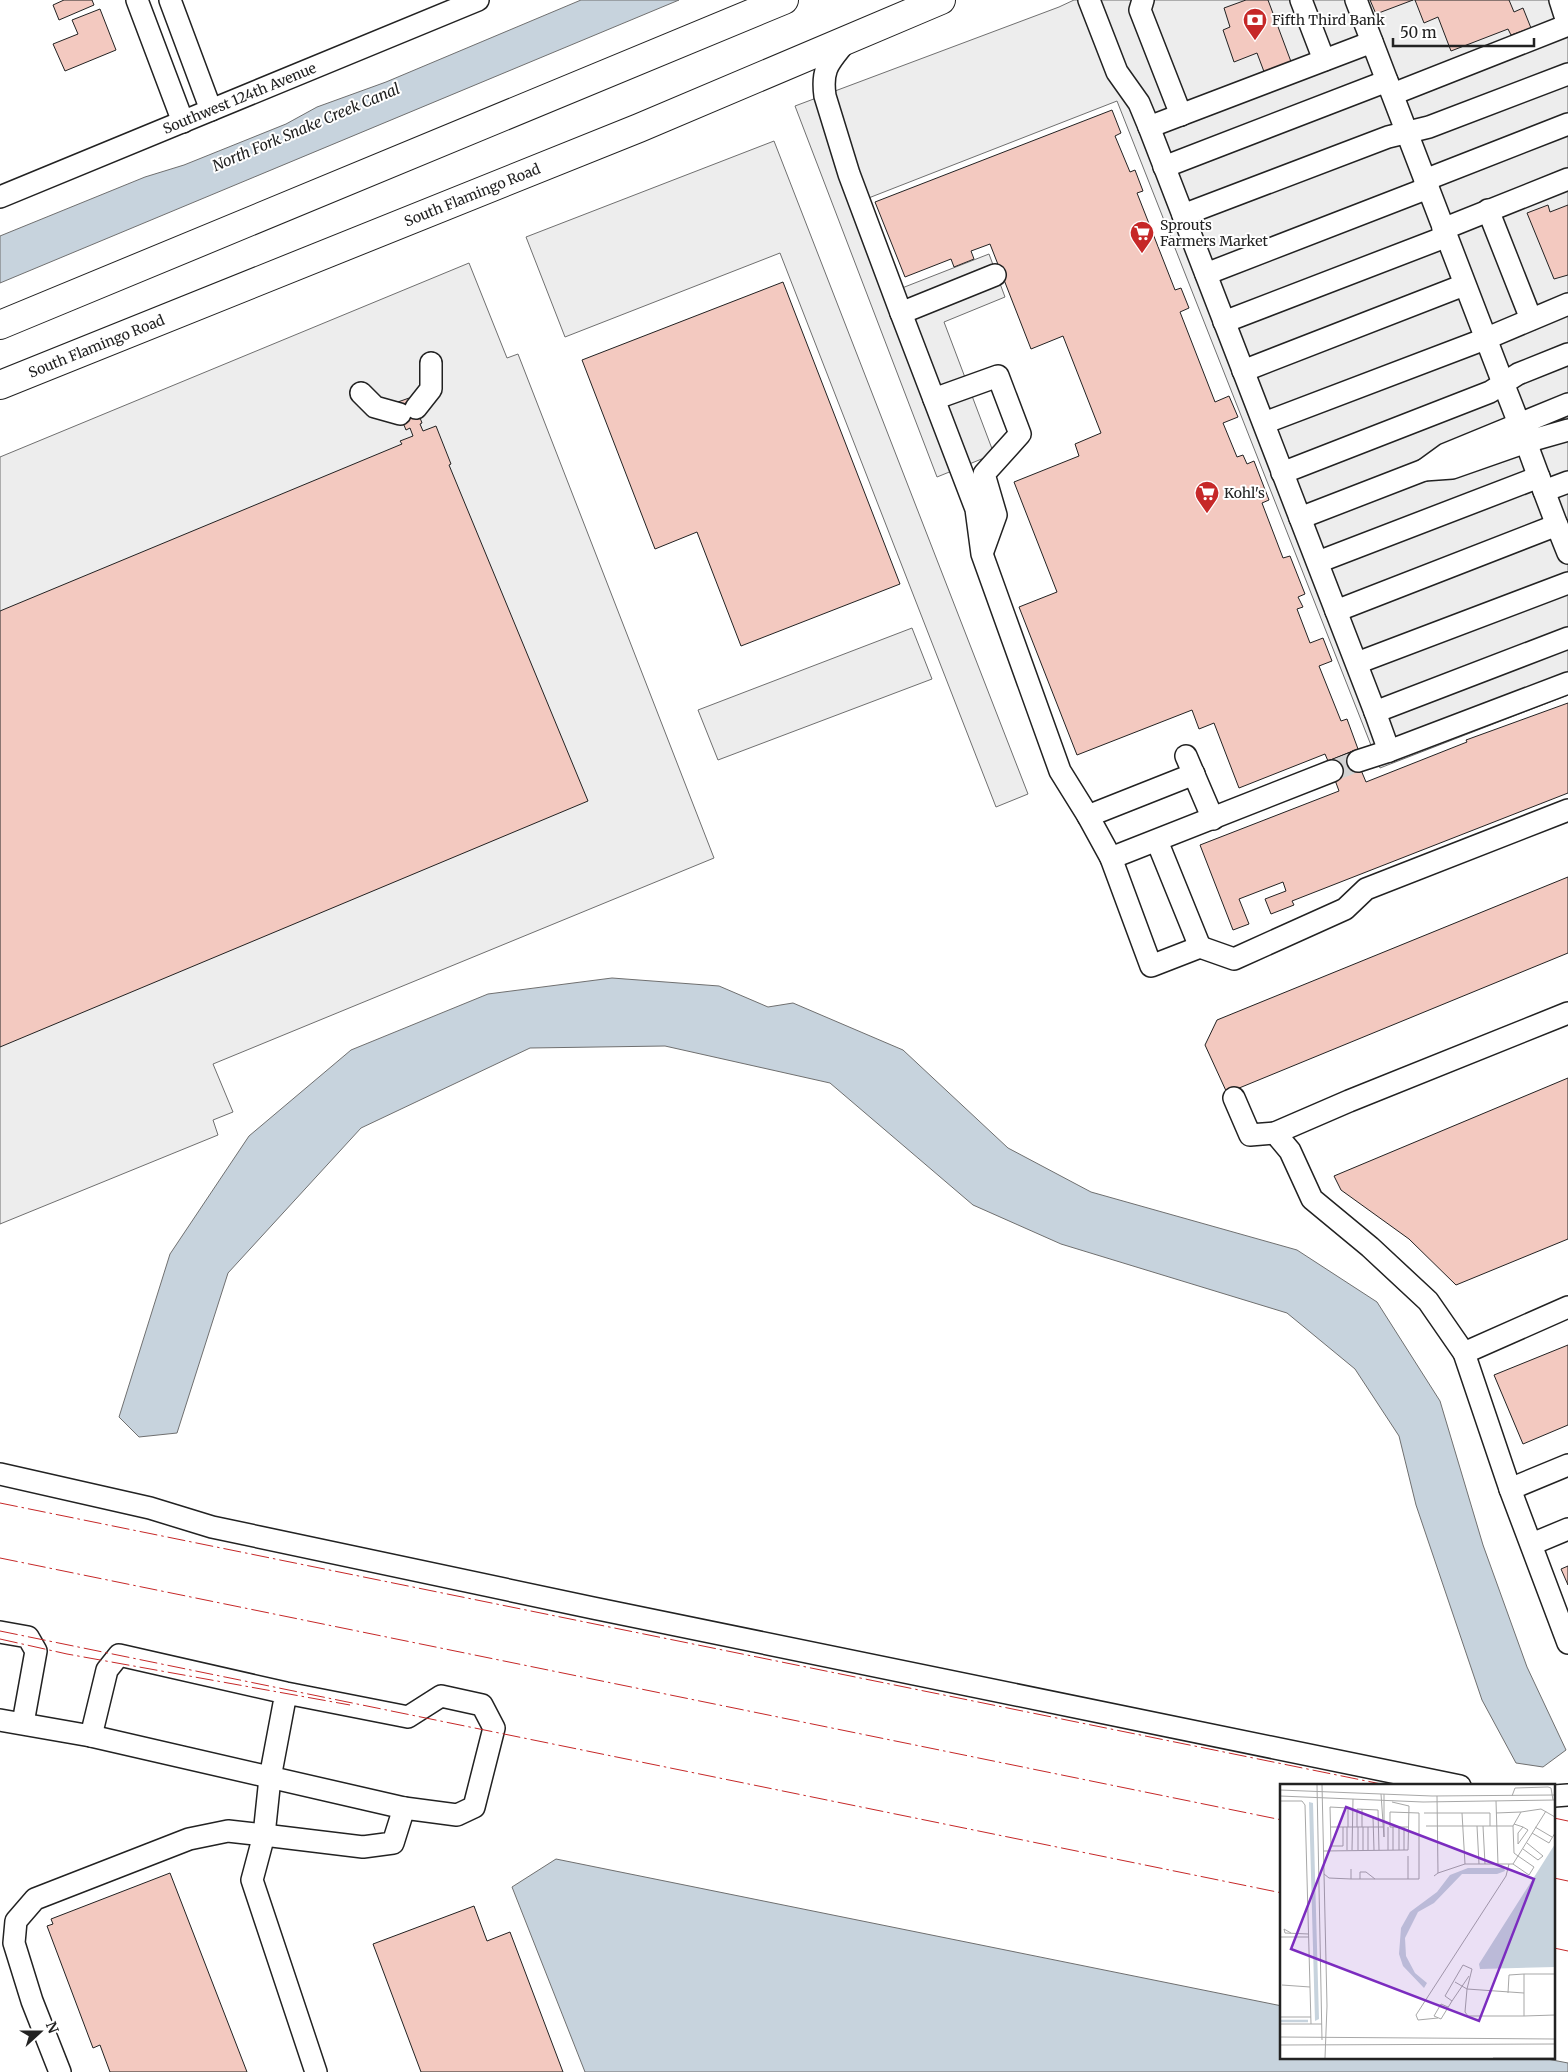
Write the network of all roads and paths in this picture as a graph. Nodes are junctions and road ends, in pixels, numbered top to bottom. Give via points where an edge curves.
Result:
1 (137, 0) edge
2 (170, 0) edge
3 (478, 0) edge
4 (784, 0) edge
5 (941, 0) edge
6 (1089, 0) edge
7 (1143, 0) edge
8 (1301, 0) edge
9 (1356, 0) edge
10 (1560, 0) edge
11 (847, 40) junction
12 (1372, 42) junction
13 (1324, 60) junction
14 (1568, 74) edge
15 (1390, 87) junction
16 (212, 110) junction
17 (1181, 115) junction
18 (183, 122) junction
19 (1568, 124) edge
20 (1149, 127) junction
21 (1407, 132) junction
22 (1164, 167) junction
23 (1568, 179) edge
24 (1427, 184) junction
25 (0, 198) edge
26 (1488, 210) junction
27 (1183, 216) junction
28 (1444, 233) junction
29 (1206, 274) junction
30 (995, 275) dead end
31 (1464, 285) junction
32 (1568, 304) edge
33 (901, 313) junction
34 (1531, 319) junction
35 (1224, 322) junction
36 (0, 325) edge
37 (1485, 339) junction
38 (1568, 354) edge
39 (431, 363) dead end
40 (1244, 371) junction
41 (1504, 383) junction
42 (0, 384) edge
43 (361, 393) dead end
44 (934, 399) junction
45 (1568, 404) edge
46 (1264, 424) junction
47 (1568, 430) edge
48 (1522, 433) junction
49 (1282, 473) junction
50 (1568, 482) edge
51 (1542, 484) junction
52 (1300, 518) junction
53 (1557, 525) junction
54 (1568, 553) edge
55 (982, 554) junction
56 (1318, 562) junction
57 (1568, 583) edge
58 (1336, 611) junction
59 (1568, 638) edge
60 (1357, 663) junction
61 (1568, 683) edge
62 (1375, 712) junction
63 (1389, 751) junction
64 (1358, 761) tunnel mouth
65 (1332, 771) tunnel mouth
66 (1568, 810) edge
67 (1088, 816) junction
68 (1213, 819) junction
69 (1157, 841) junction
70 (1110, 858) junction
71 (1200, 947) junction
72 (1568, 1013) edge
73 (1234, 1098) dead end
74 (1275, 1133) junction
75 (1568, 1307) edge
76 (1464, 1353) junction
77 (1568, 1465) edge
78 (0, 1474) edge
79 (1510, 1489) junction
80 (1568, 1529) edge
81 (1532, 1544) junction
82 (0, 1632) edge
83 (1568, 1643) edge
84 (286, 1693) junction
85 (0, 1720) edge
86 (23, 1724) junction
87 (91, 1736) junction
88 (270, 1778) junction
89 (1450, 1784) edge
90 (404, 1808) junction
91 (264, 1835) junction
92 (60, 2072) edge
93 (316, 2072) edge

1 - 18 street
2 - 16 street
3 - 16 street, Southwest 124th Avenue
4 - 36 main road
5 - 11 main road, South Flamingo Road
6 - 20 street via 1117,72 1139,103
7 - 17 street via 1140,10
8 - 13 street
9 - 12 street
10 - 15 street via 1568,25
11 - 33 street via 826,68 824,84 849,174
11 - 42 main road, South Flamingo Road via 630,131
12 - 13 street
12 - 15 street
13 - 17 street
14 - 21 street via 1429,127
15 - 21 street
15 - 22 street
16 - 18 street, Southwest 124th Avenue
17 - 20 street
18 - 25 street, Southwest 124th Avenue
19 - 24 street
20 - 22 street
21 - 24 street
21 - 27 street
22 - 27 street
23 - 26 street
24 - 28 street
24 - 29 street
26 - 28 street
26 - 34 street
27 - 29 street
28 - 31 street
28 - 35 street
29 - 35 street
30 - 33 street
31 - 37 street
31 - 40 street
32 - 34 street
33 - 44 street
34 - 37 street
35 - 40 street
37 - 41 street
37 - 46 street
38 - 41 street
39 - 43 street via 431,389 408,411 375,407
40 - 46 street
41 - 48 street
41 - 49 street via 1490,392
44 - 55 street via 976,509
44 - 55 street via 998,376 1020,434 984,474 996,515
45 - 48 street
46 - 49 street
47 - 48 street
48 - 51 street
48 - 52 street via 1446,454 1424,470
49 - 52 street
50 - 51 street
51 - 53 street
51 - 56 street
52 - 56 street
53 - 54 street
53 - 58 street
55 - 67 street via 1060,771
56 - 58 street
57 - 60 street
58 - 60 street
59 - 62 street
60 - 62 street
61 - 63 street
62 - 63 street
63 - 64 street
65 - 68 street
66 - 71 street via 1366,889 1345,909 1234,959
67 - 68 street via 1190,765
67 - 70 street
68 - 69 street
69 - 70 street
69 - 71 street
70 - 71 street via 1151,966
72 - 74 street
73 - 74 street via 1250,1135
74 - 76 street via 1290,1151 1312,1199 1370,1246 1428,1301
75 - 76 street
76 - 79 street
77 - 79 street
78 - 89 street via 150,1508 231,1531
79 - 81 street
80 - 81 street
81 - 83 street
82 - 86 street via 28,1637 36,1651
84 - 87 street via 119,1655 107,1670
84 - 88 street
84 - 90 street via 408,1717 441,1696 482,1705 494,1728 474,1807 458,1815
85 - 86 street
86 - 87 street
87 - 88 street
88 - 90 street
88 - 91 street
90 - 91 street via 393,1843 363,1847
91 - 92 street via 228,1832 189,1838 35,1899 16,1920 14,1942 32,2001
91 - 93 street via 252,1880

